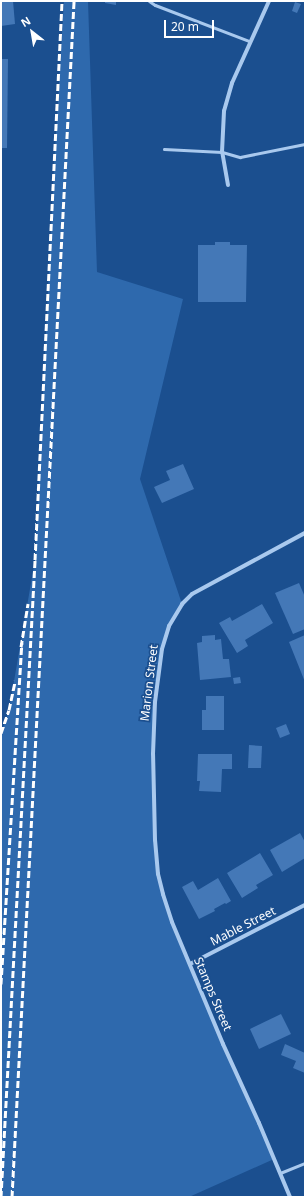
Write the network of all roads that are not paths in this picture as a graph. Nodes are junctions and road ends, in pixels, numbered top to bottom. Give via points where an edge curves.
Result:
1 (149, 1) edge
2 (269, 1) edge
3 (250, 42) junction
4 (305, 144) edge
5 (164, 149) dead end
6 (222, 152) junction
7 (228, 185) dead end
8 (305, 533) edge
9 (154, 790) joint
10 (305, 905) edge
11 (190, 964) junction
12 (305, 1163) edge
13 (280, 1173) junction
14 (290, 1197) edge

1 - 3 lane
2 - 3 street
3 - 6 street via 232,83 224,111
4 - 6 lane via 240,157
5 - 6 lane
6 - 7 street
8 - 9 street, Marion Street via 192,594 182,604 169,626 162,649 155,710
9 - 11 street, Stamps Street via 158,874 172,922
10 - 11 street, Mable Street
11 - 13 street, Stamps Street
12 - 13 lane
13 - 14 street, Stamps Street

